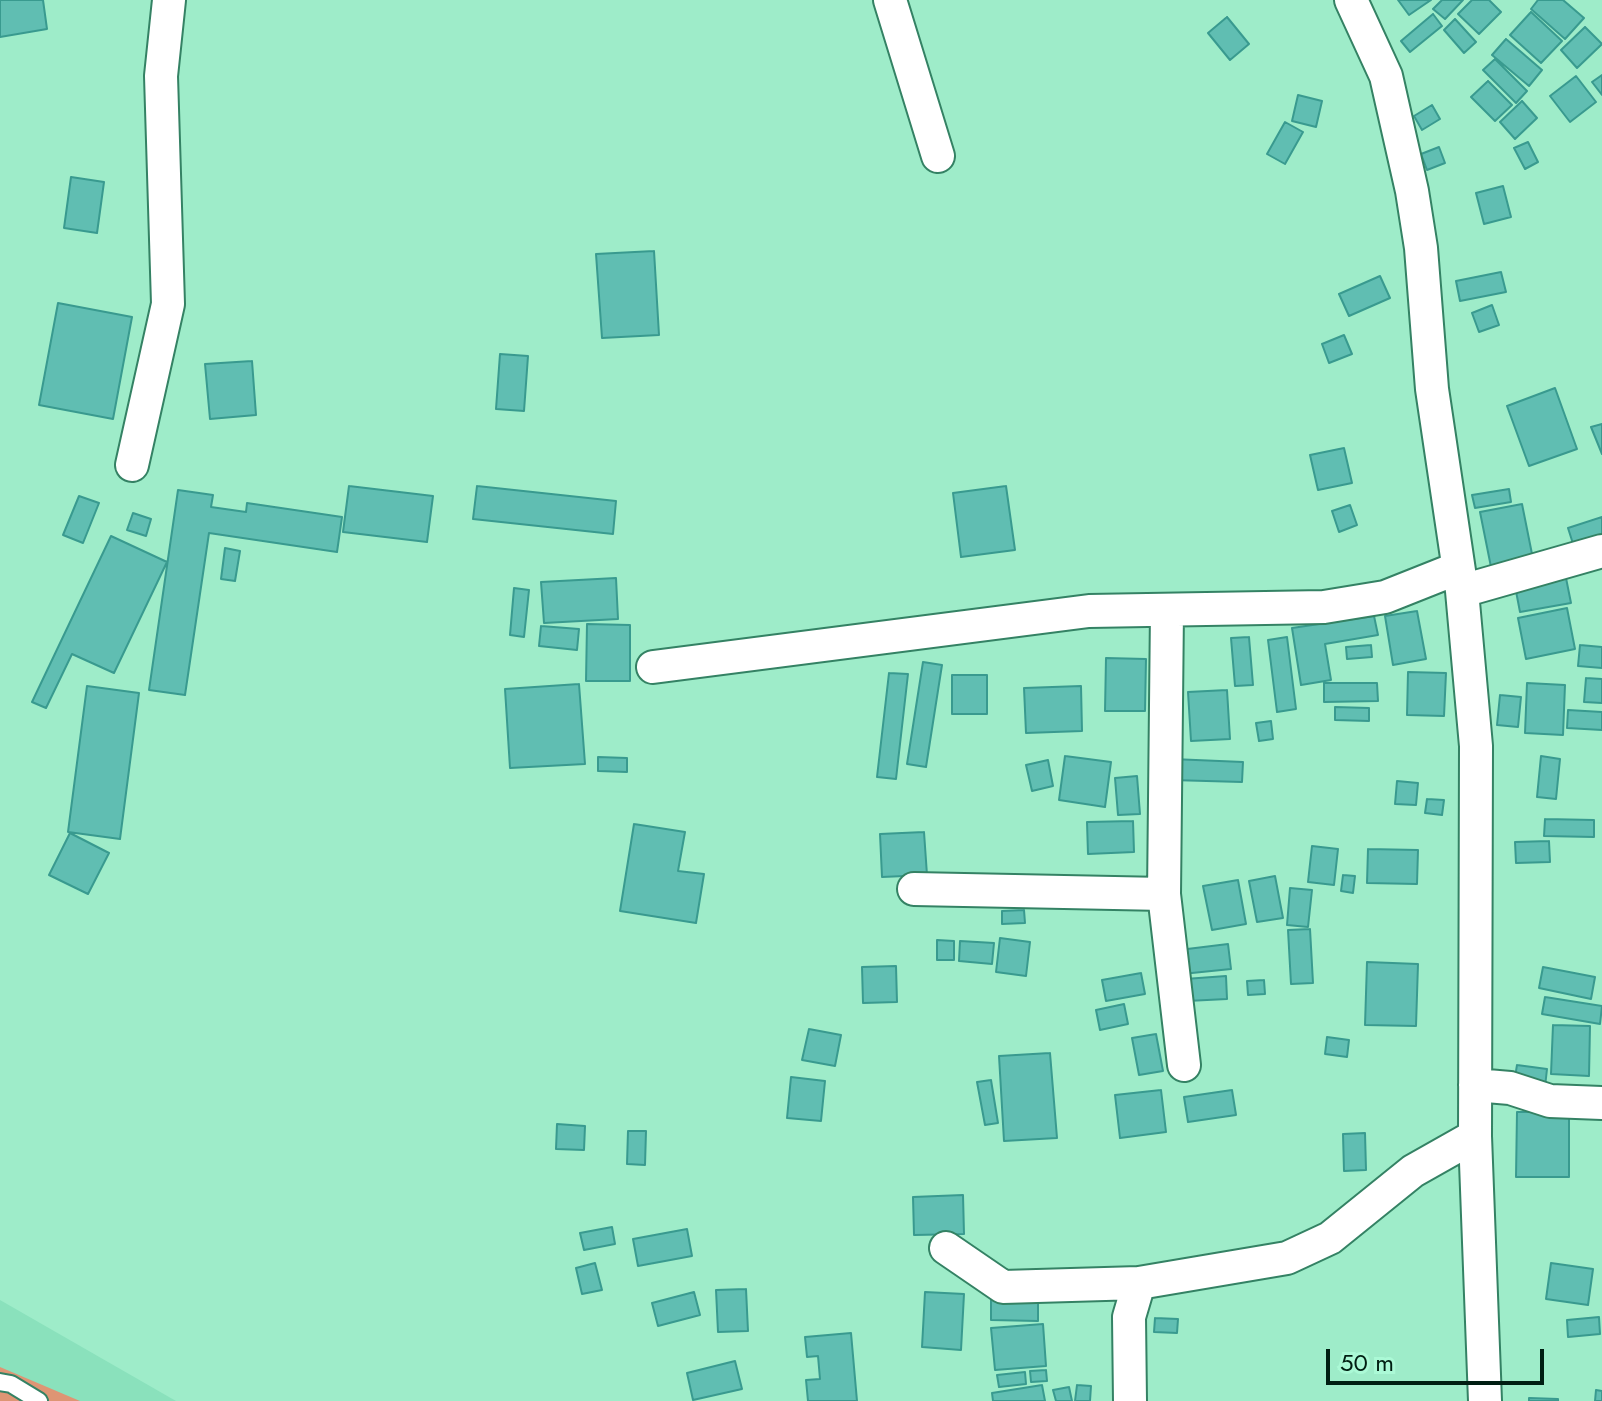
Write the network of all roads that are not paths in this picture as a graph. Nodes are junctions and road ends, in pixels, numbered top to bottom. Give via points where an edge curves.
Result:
1 (169, 0) edge
2 (890, 0) edge
3 (1351, 0) edge
4 (938, 156) dead end
5 (132, 465) dead end
6 (1602, 551) edge
7 (1460, 580) junction
8 (1167, 610) junction
9 (653, 667) dead end
10 (914, 889) dead end
11 (1164, 894) junction
12 (1184, 1065) dead end
13 (1475, 1085) junction
14 (1602, 1103) edge
15 (1475, 1136) junction
16 (946, 1248) dead end
17 (1139, 1283) junction
18 (0, 1382) edge
19 (39, 1401) edge
20 (1130, 1401) edge
21 (1485, 1401) edge

1 - 5 street via 161,76 168,304
2 - 4 street
3 - 7 street via 1386,76 1412,191 1432,389
6 - 7 street
7 - 8 street via 1324,607
7 - 13 street via 1476,746
8 - 9 street via 1089,611
8 - 11 street
10 - 11 street
11 - 12 street
13 - 14 street via 1510,1088 1550,1101
13 - 15 street
15 - 17 street via 1413,1171 1330,1238 1287,1258
15 - 21 street
16 - 17 street via 1003,1287
17 - 20 street via 1129,1317
18 - 19 lane

